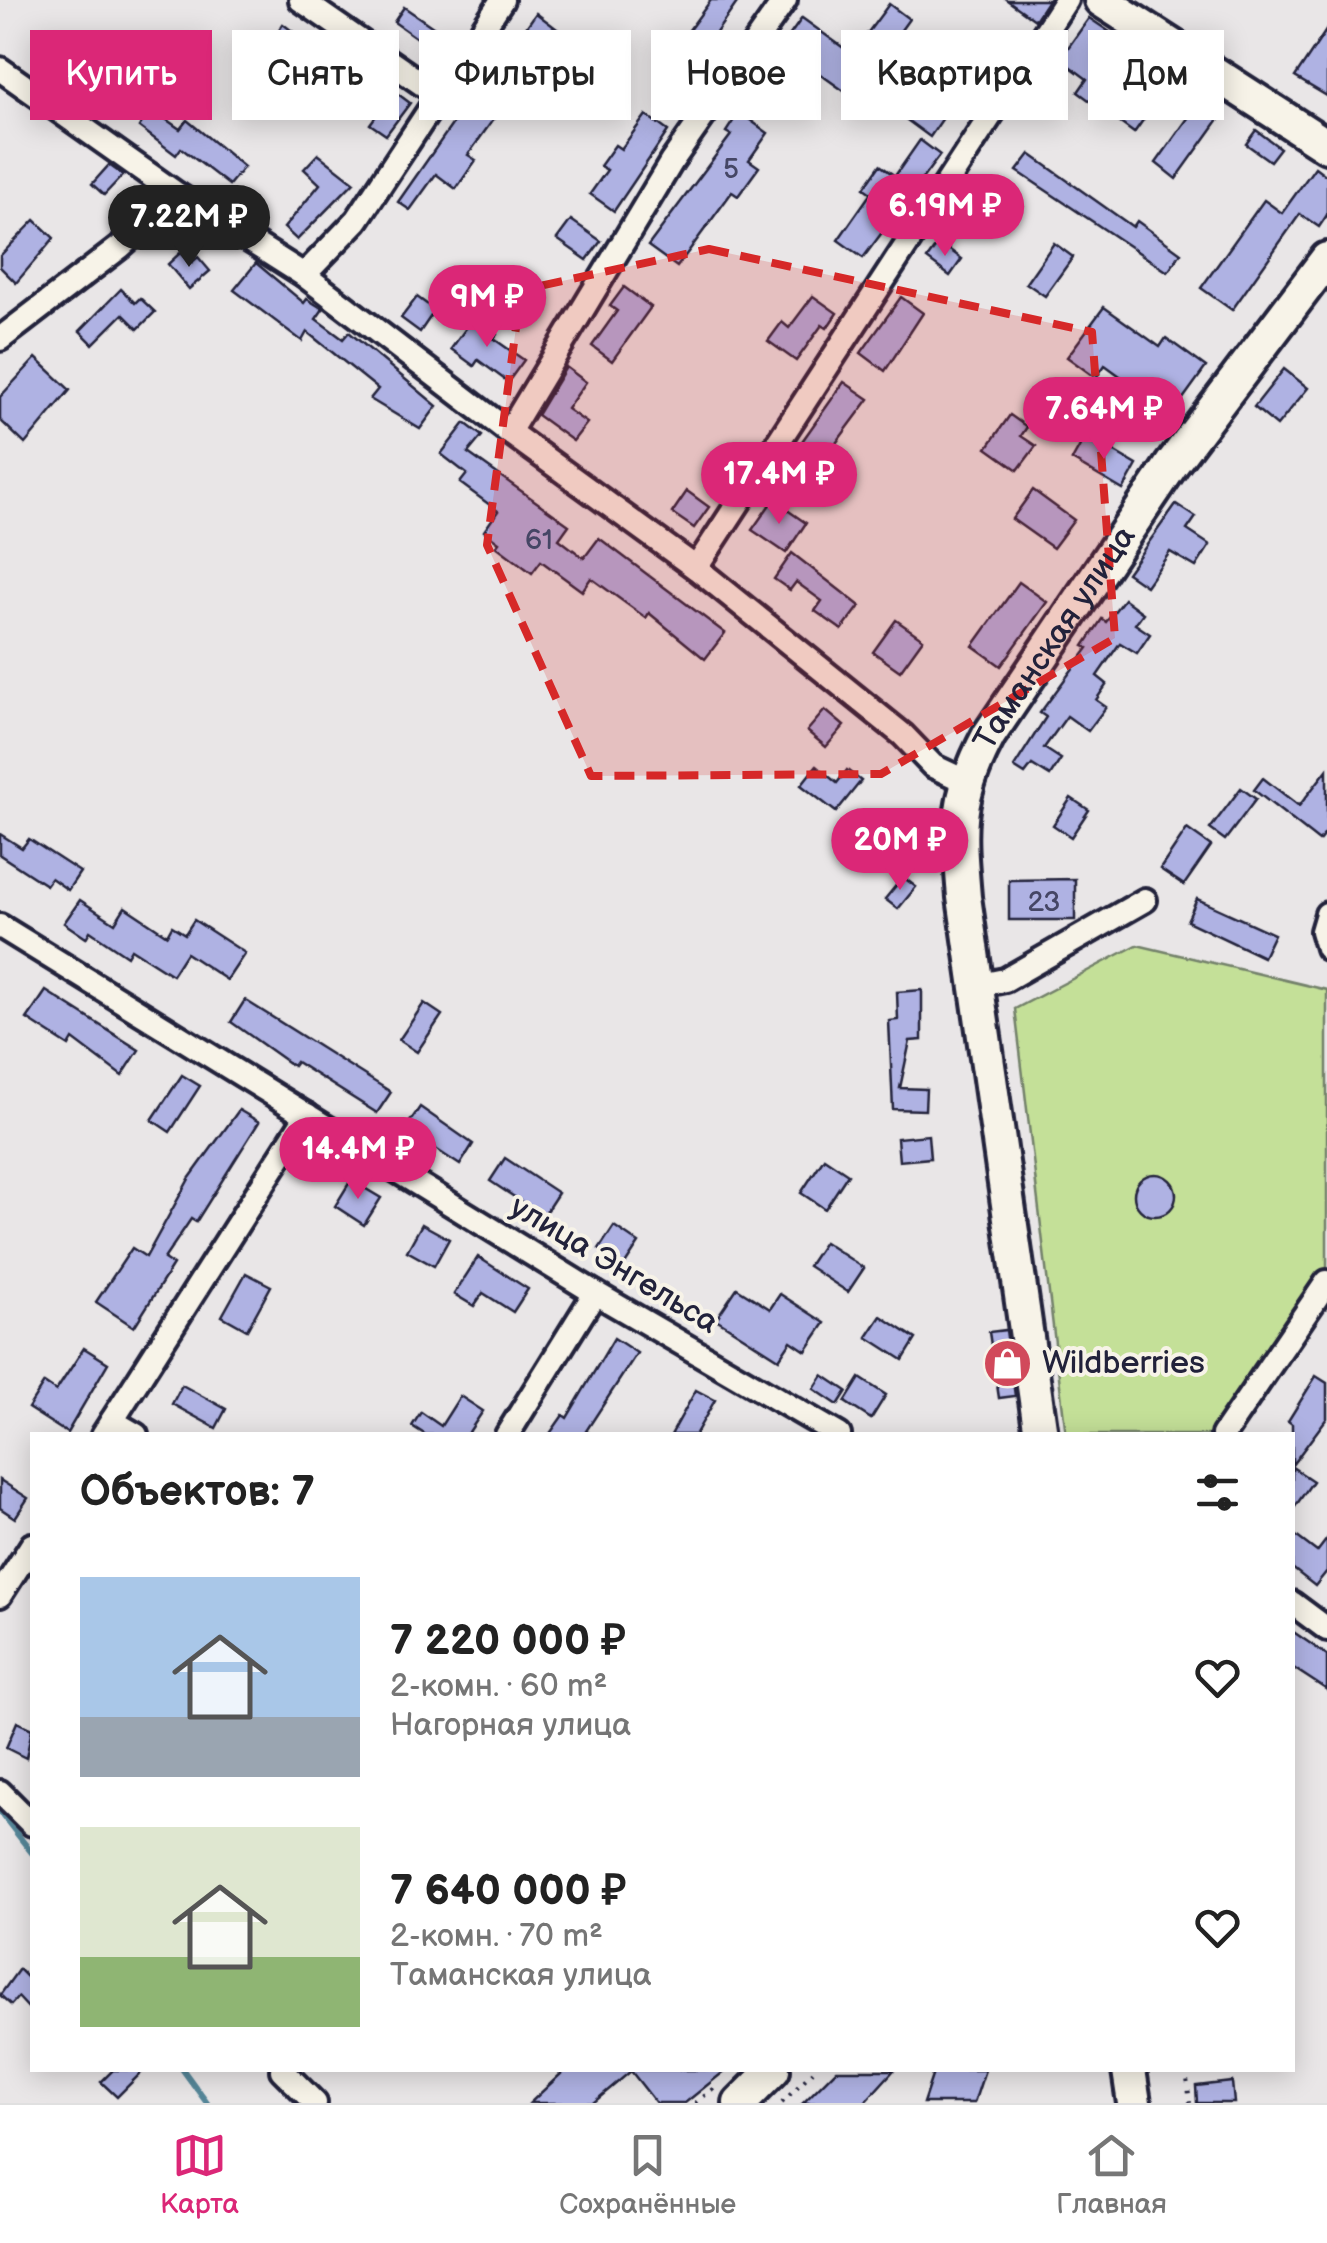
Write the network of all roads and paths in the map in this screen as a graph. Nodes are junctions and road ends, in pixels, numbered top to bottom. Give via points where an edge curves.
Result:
1 (301, 0) edge
2 (502, 0) edge
3 (785, 0) edge
4 (1066, 0) edge
5 (1101, 0) edge
6 (482, 30) edge
7 (0, 69) edge
8 (419, 83) edge
9 (422, 120) edge
10 (1327, 146) edge
11 (178, 195) junction
12 (1327, 258) edge
13 (304, 275) junction
14 (0, 339) edge
15 (508, 432) junction
16 (696, 568) junction
17 (965, 781) junction
18 (1145, 900) dead end
19 (1327, 914) edge
20 (0, 926) edge
21 (1327, 948) edge
22 (975, 986) junction
23 (307, 1115) junction
24 (1327, 1282) edge
25 (595, 1293) junction
26 (107, 1428) edge
27 (509, 1432) edge
28 (834, 1432) edge
29 (1040, 1432) edge
30 (1224, 1432) edge
31 (30, 1548) edge
32 (0, 1595) edge
33 (1295, 1604) edge
34 (1327, 1629) edge
35 (0, 1792) edge
36 (30, 1822) edge
37 (284, 2072) edge
38 (768, 2072) edge
39 (812, 2072) edge
40 (1129, 2072) edge
41 (1186, 2072) edge
42 (734, 2090) edge
43 (315, 2103) edge
44 (695, 2103) edge
45 (782, 2103) edge
46 (1134, 2103) edge
47 (1190, 2103) edge

1 - 8 street
2 - 6 street
3 - 15 street via 672,161
4 - 16 street
5 - 10 street
7 - 11 street
9 - 13 street via 357,220
11 - 13 street
11 - 14 street
12 - 17 street, Таманская улица via 1172,464 989,735
13 - 15 street
15 - 16 street
16 - 17 street via 933,766
17 - 22 street, Таманская улица via 959,828
18 - 22 street via 1005,980
19 - 21 street
20 - 23 street, улица Энгельса
22 - 29 street, Таманская улица
23 - 25 street, улица Энгельса
23 - 26 street
24 - 30 street
25 - 27 street
25 - 28 street, улица Энгельса
31 - 32 street
33 - 34 street
35 - 36 street
37 - 43 street
38 - 42 street
39 - 45 path
40 - 46 street
41 - 47 path
42 - 44 path

